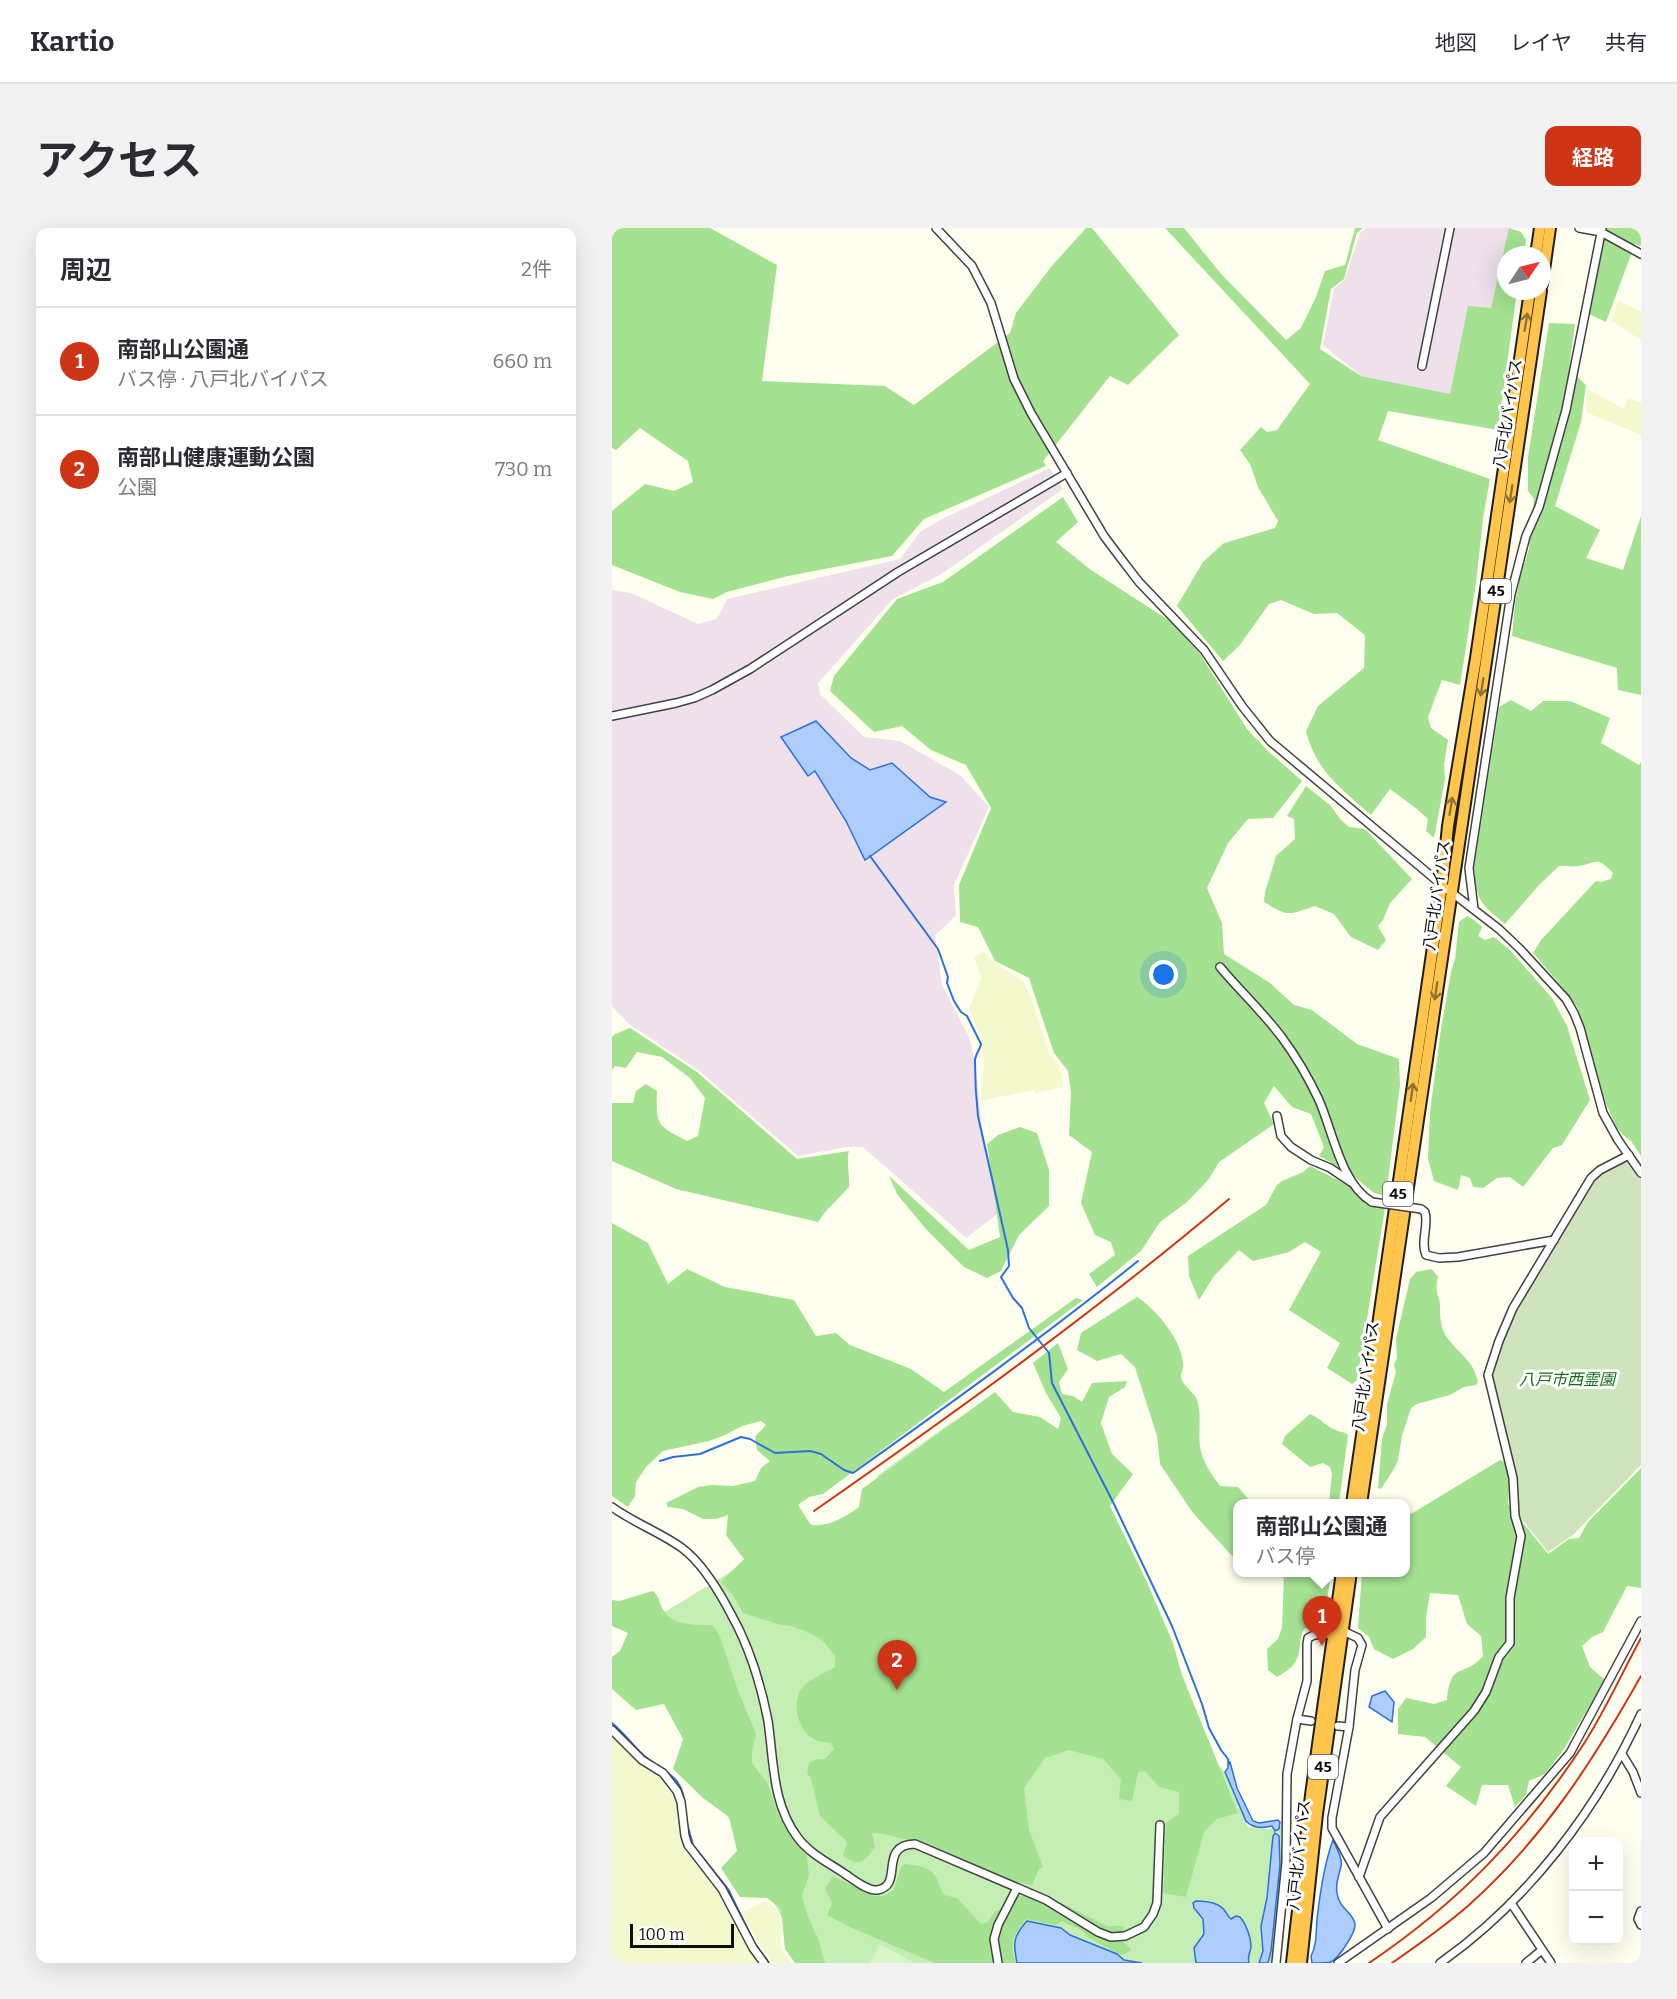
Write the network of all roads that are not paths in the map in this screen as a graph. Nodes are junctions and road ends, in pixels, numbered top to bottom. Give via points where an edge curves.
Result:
1 (936, 228) edge
2 (1450, 228) edge
3 (1540, 228) edge
4 (1550, 228) edge
5 (1579, 228) edge
6 (1602, 230) edge
7 (1537, 246) edge
8 (1547, 246) edge
9 (1641, 254) edge
10 (1529, 300) edge
11 (1540, 300) edge
12 (1422, 366) dead end
13 (1067, 473) junction
14 (612, 716) edge
15 (1442, 885) junction
16 (1451, 892) junction
17 (1474, 909) junction
18 (1220, 967) dead end
19 (1277, 1116) dead end
20 (1629, 1155) junction
21 (1641, 1173) edge
22 (1355, 1186) junction
23 (1554, 1240) junction
24 (1353, 1499) edge
25 (1362, 1499) edge
26 (612, 1507) edge
27 (1342, 1577) edge
28 (1350, 1577) edge
29 (1641, 1621) edge
30 (1338, 1632) junction
31 (1641, 1714) edge
32 (1297, 1719) junction
33 (1311, 1722) dead end
34 (1338, 1726) dead end
35 (1349, 1727) junction
36 (612, 1730) edge
37 (1622, 1754) junction
38 (1641, 1793) edge
39 (1160, 1824) dead end
40 (1359, 1877) junction
41 (1017, 1888) junction
42 (1511, 1903) junction
43 (1641, 1911) edge
44 (1641, 1925) edge
45 (1388, 1929) junction
46 (1542, 1950) junction
47 (765, 1963) edge
48 (998, 1963) edge
49 (1276, 1963) edge
50 (1292, 1963) edge
51 (1301, 1963) edge
52 (1338, 1963) edge
53 (1440, 1963) edge
54 (1526, 1963) edge
55 (1551, 1963) edge

1 - 13 street via 972,266 991,303 1014,379
2 - 12 street
3 - 7 highway
4 - 8 highway
5 - 6 street
6 - 9 street
6 - 17 street via 1563,420 1511,594 1468,868
15 -> 10 highway, 八戸北バイパス / 45
11 -> 16 highway, 八戸北バイパス / 45
13 - 14 street via 898,572 712,690 676,703
13 - 15 street via 1119,556 1204,650 1270,741
15 - 16 street
24 -> 15 highway, 八戸北バイパス / 45
16 - 17 street
16 -> 25 highway, 八戸北バイパス / 45
17 - 20 street via 1515,943 1566,999 1580,1028 1603,1113
18 - 22 street via 1283,1038 1302,1066
19 - 22 street via 1281,1136 1291,1147
20 - 21 street
20 - 23 street via 1591,1178
22 - 23 street, bridge via 1372,1202 1425,1212 1424,1250 1432,1257 1458,1257
23 - 40 street via 1513,1308 1488,1374 1513,1478 1515,1516 1521,1536 1510,1598 1510,1643 1499,1657 1474,1711 1380,1817
26 - 41 street via 684,1549 730,1612 760,1691 779,1802 790,1827 808,1849 870,1889 886,1886 898,1848 915,1844
27 - 30 highway, 八戸北バイパス / 45
28 - 30 highway, 八戸北バイパス / 45
29 - 45 street via 1570,1752 1484,1853
30 - 32 street via 1308,1638 1307,1681
30 - 35 street via 1358,1638 1362,1645
30 - 50 highway, 八戸北バイパス / 45 via 1308,1817
30 - 51 highway, 八戸北バイパス / 45
31 - 37 street
32 - 33 street
32 - 49 street via 1287,1774 1286,1862
34 - 35 street
35 - 40 street via 1332,1828
36 - 47 street via 642,1760 663,1773 677,1791 688,1845 722,1889
37 - 38 street
37 - 42 street via 1587,1812
39 - 41 street via 1157,1903 1154,1914 1135,1933 1111,1936 1098,1932 1046,1900
40 - 45 street
41 - 48 street via 994,1939
42 - 46 street
42 - 53 street
43 - 44 street
45 - 52 street
46 - 54 street
46 - 55 street

